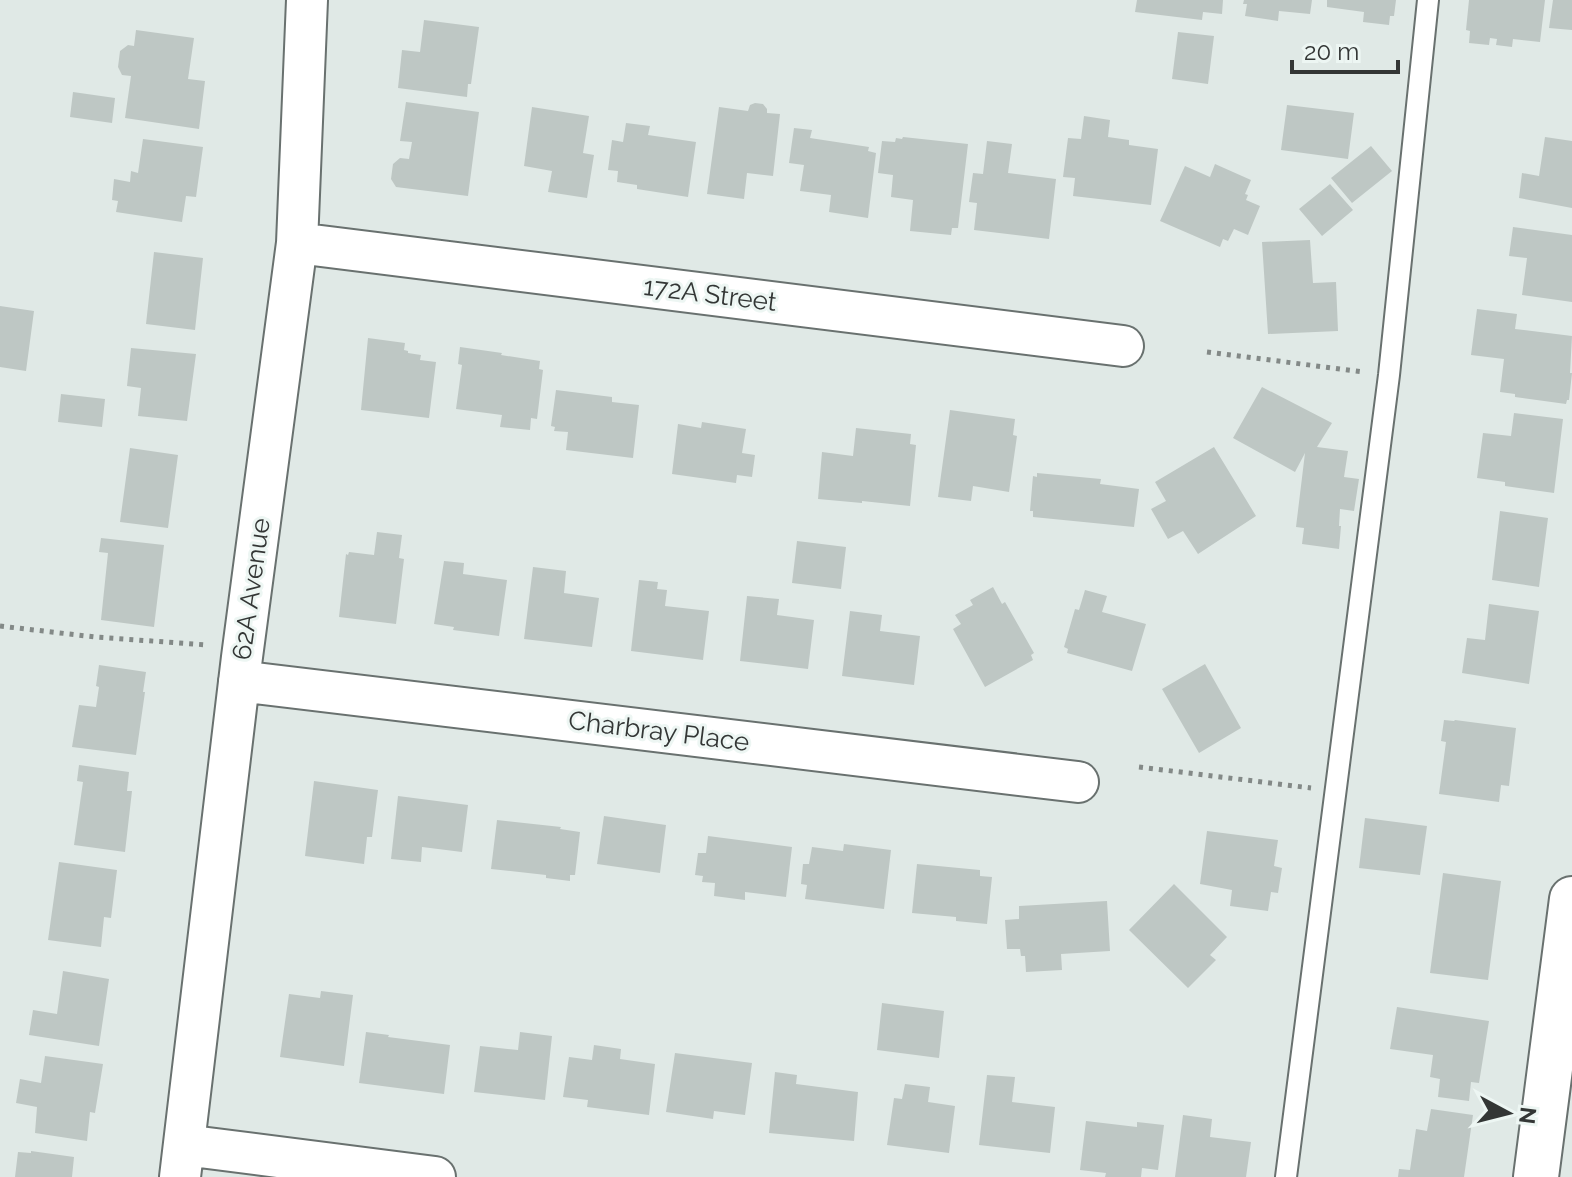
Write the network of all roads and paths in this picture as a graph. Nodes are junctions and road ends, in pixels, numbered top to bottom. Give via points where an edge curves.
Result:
1 (307, 0) edge
2 (1428, 0) edge
3 (297, 243) junction
4 (1123, 346) dead end
5 (1207, 352) dead end
6 (1373, 373) dead end
7 (0, 626) edge
8 (213, 646) dead end
9 (239, 681) junction
10 (1139, 767) dead end
11 (1078, 782) dead end
12 (1316, 789) dead end
13 (1572, 899) edge
14 (182, 1161) edge
15 (435, 1177) edge
16 (1286, 1177) edge
17 (1536, 1177) edge

1 - 3 street, 62A Avenue
2 - 16 lane via 1389,375
3 - 4 street, 172A Street
3 - 9 street, 62A Avenue
5 - 6 path
7 - 8 path
9 - 11 street, Charbray Place
9 - 14 street, 62A Avenue
10 - 12 path
13 - 17 main road
14 - 15 street

